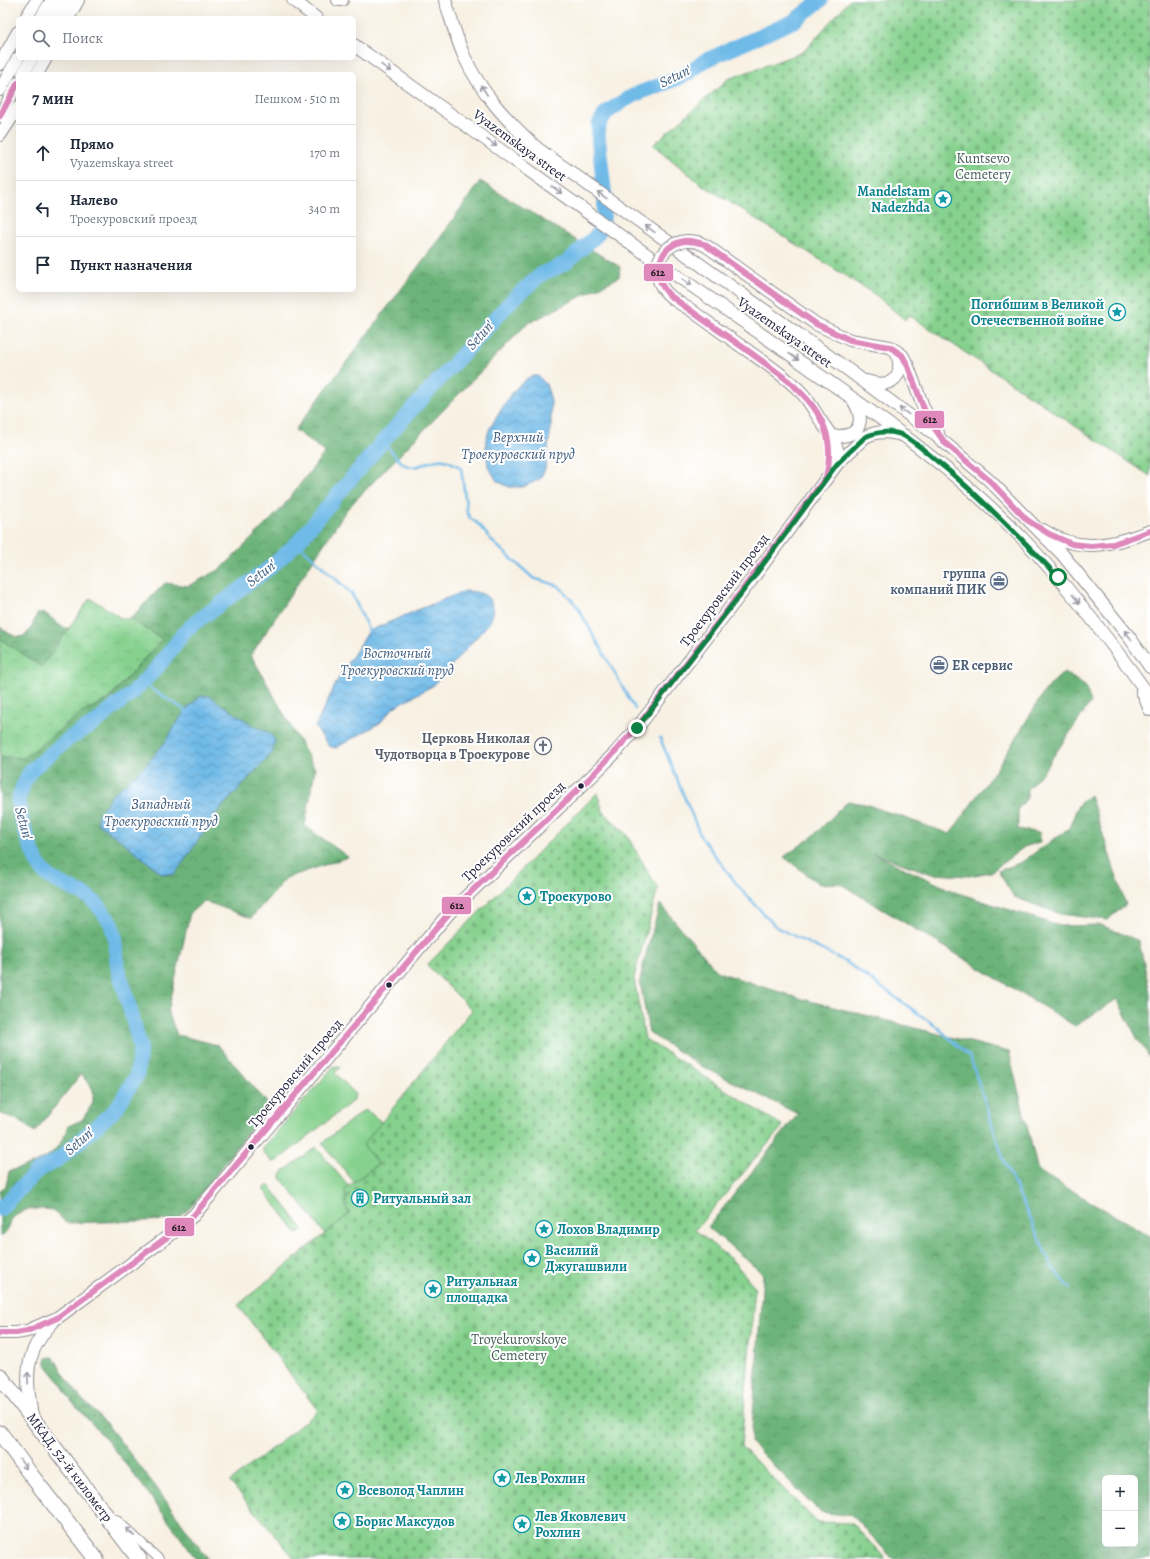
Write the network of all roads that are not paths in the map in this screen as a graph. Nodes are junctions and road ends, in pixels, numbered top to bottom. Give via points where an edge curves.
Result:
1 (37, 0) edge
2 (78, 0) edge
3 (293, 0) edge
4 (338, 0) edge
5 (342, 0) edge
6 (445, 0) edge
7 (60, 1) edge
8 (27, 16) edge
9 (44, 16) edge
10 (56, 16) edge
11 (69, 16) edge
12 (313, 16) edge
13 (16, 36) edge
14 (356, 46) edge
15 (17, 60) edge
16 (31, 60) edge
17 (45, 60) edge
18 (0, 64) edge
19 (24, 72) edge
20 (38, 72) edge
21 (16, 87) edge
22 (0, 90) edge
23 (16, 111) edge
24 (0, 116) edge
25 (0, 135) edge
26 (895, 350) junction
27 (861, 380) junction
28 (850, 396) junction
29 (860, 425) junction
30 (830, 431) junction
31 (870, 434) junction
32 (905, 436) junction
33 (853, 438) junction
34 (946, 443) junction
35 (837, 464) junction
36 (826, 477) junction
37 (1027, 520) junction
38 (1150, 531) edge
39 (1150, 668) edge
40 (1135, 676) junction
41 (1150, 697) edge
42 (1150, 710) edge
43 (57, 1318) junction
44 (0, 1332) edge
45 (0, 1376) edge
46 (32, 1417) junction
47 (0, 1433) edge
48 (92, 1497) junction
49 (96, 1559) edge
50 (139, 1559) edge
51 (159, 1559) edge

1 - 8 main road
2 - 11 main road
3 - 12 main road
4 - 5 main road
27 -> 6 main road, Vyazemskaya street via 538,149 511,124 484,91 464,56
7 - 9 main road
7 - 10 main road
13 - 18 main road
14 -> 28 main road, Vyazemskaya street
15 - 22 main road
16 - 19 main road
17 - 20 main road
21 - 24 main road
23 - 25 main road
26 - 27 main road via 899,368 892,381 878,385
26 - 30 main road, bridge via 850,340 822,327 708,247 694,240 673,244 665,252 659,261 658,272 660,282 669,295 788,380 812,405
26 - 34 main road via 902,355 907,364 924,409
34 -> 27 main road, Vyazemskaya street
28 - 29 main road via 858,410
28 - 32 main road, Vyazemskaya street
29 - 30 main road via 848,435
29 - 33 main road
30 - 33 main road via 842,438
30 - 35 main road via 838,450
30 - 36 main road via 832,456
31 - 32 main road via 886,432
31 - 33 main road
31 - 35 main road, Троекуровский проезд
32 -> 40 main road, Vyazemskaya street via 978,496 1022,538 1058,577
33 - 35 main road
34 - 37 main road, Vyazemskaya street via 990,481
35 - 36 main road, Троекуровский проезд
36 - 43 main road, Троекуровский проезд via 750,582 616,753 450,912 194,1215
37 - 38 main road via 1072,544 1091,546 1114,544
39 -> 37 main road, Vyazemskaya street via 1130,638 1062,554
40 - 41 main road, Vyazemskaya street
40 - 42 main road
43 - 44 main road, Троекуровский проезд via 27,1331
46 -> 43 main road, Троекуровский проезд via 28,1394 28,1366 35,1346
45 - 46 highway, МКАД, 52-й километр
46 - 48 highway, МКАД, 52-й километр
47 -> 49 highway
48 - 50 highway, МКАД, 52-й километр
51 -> 48 street

